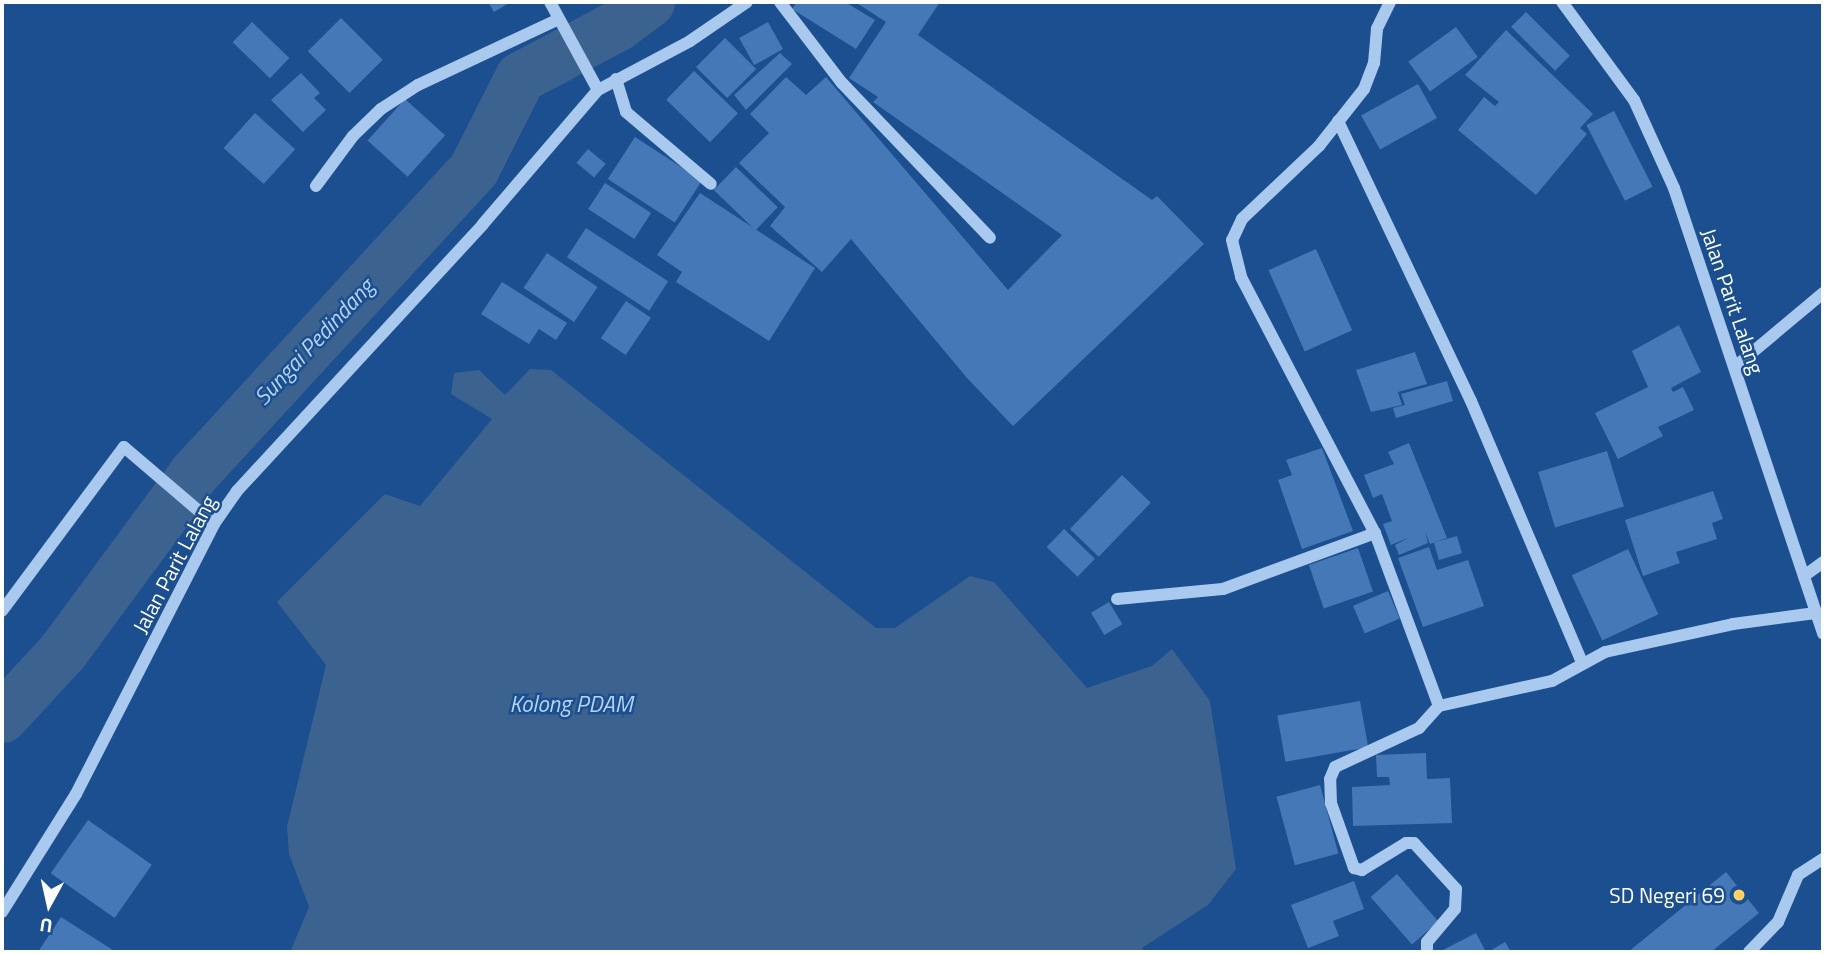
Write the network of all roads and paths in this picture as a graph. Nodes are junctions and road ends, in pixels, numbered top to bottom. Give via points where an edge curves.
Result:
1 (550, 2) edge
2 (747, 2) edge
3 (780, 2) edge
4 (1390, 2) edge
5 (1562, 2) edge
6 (560, 25) junction
7 (616, 79) junction
8 (598, 90) junction
9 (1338, 121) junction
10 (711, 184) dead end
11 (316, 187) dead end
12 (990, 238) dead end
13 (1823, 293) edge
14 (1736, 366) junction
15 (214, 524) junction
16 (1375, 533) junction
17 (1823, 562) edge
18 (1804, 576) junction
19 (1117, 599) dead end
20 (2, 611) edge
21 (1815, 613) junction
22 (1823, 634) edge
23 (1582, 662) junction
24 (1439, 706) junction
25 (1823, 859) edge
26 (2, 912) edge
27 (1427, 952) edge
28 (1749, 952) edge

1 - 6 street
2 - 7 street, Jalan Parit Lalang via 690,41
3 - 12 street via 842,83
4 - 9 street via 1377,29 1370,76
5 - 14 street, Jalan Parit Lalang via 1634,100 1674,188
6 - 8 street
6 - 11 street via 418,85 380,109 353,136
7 - 8 street, Jalan Parit Lalang
7 - 10 street via 626,112
8 - 15 street, Jalan Parit Lalang via 483,224 270,453
9 - 16 street via 1320,146 1242,219 1232,240 1234,257
9 - 23 street via 1471,401
13 - 14 street
14 - 18 street, Jalan Parit Lalang
15 - 20 street via 124,447
15 - 26 street, Jalan Parit Lalang via 82,782
16 - 19 street via 1223,589
16 - 24 street
17 - 18 street
18 - 21 street, Jalan Parit Lalang
21 - 22 street, Jalan Parit Lalang
21 - 23 street via 1733,624 1605,652
23 - 24 street via 1552,681
24 - 27 street via 1419,728 1335,766 1330,779 1331,803 1353,868 1362,870 1406,843 1414,843 1456,889 1455,909 1427,942
25 - 28 street via 1798,875 1778,922

